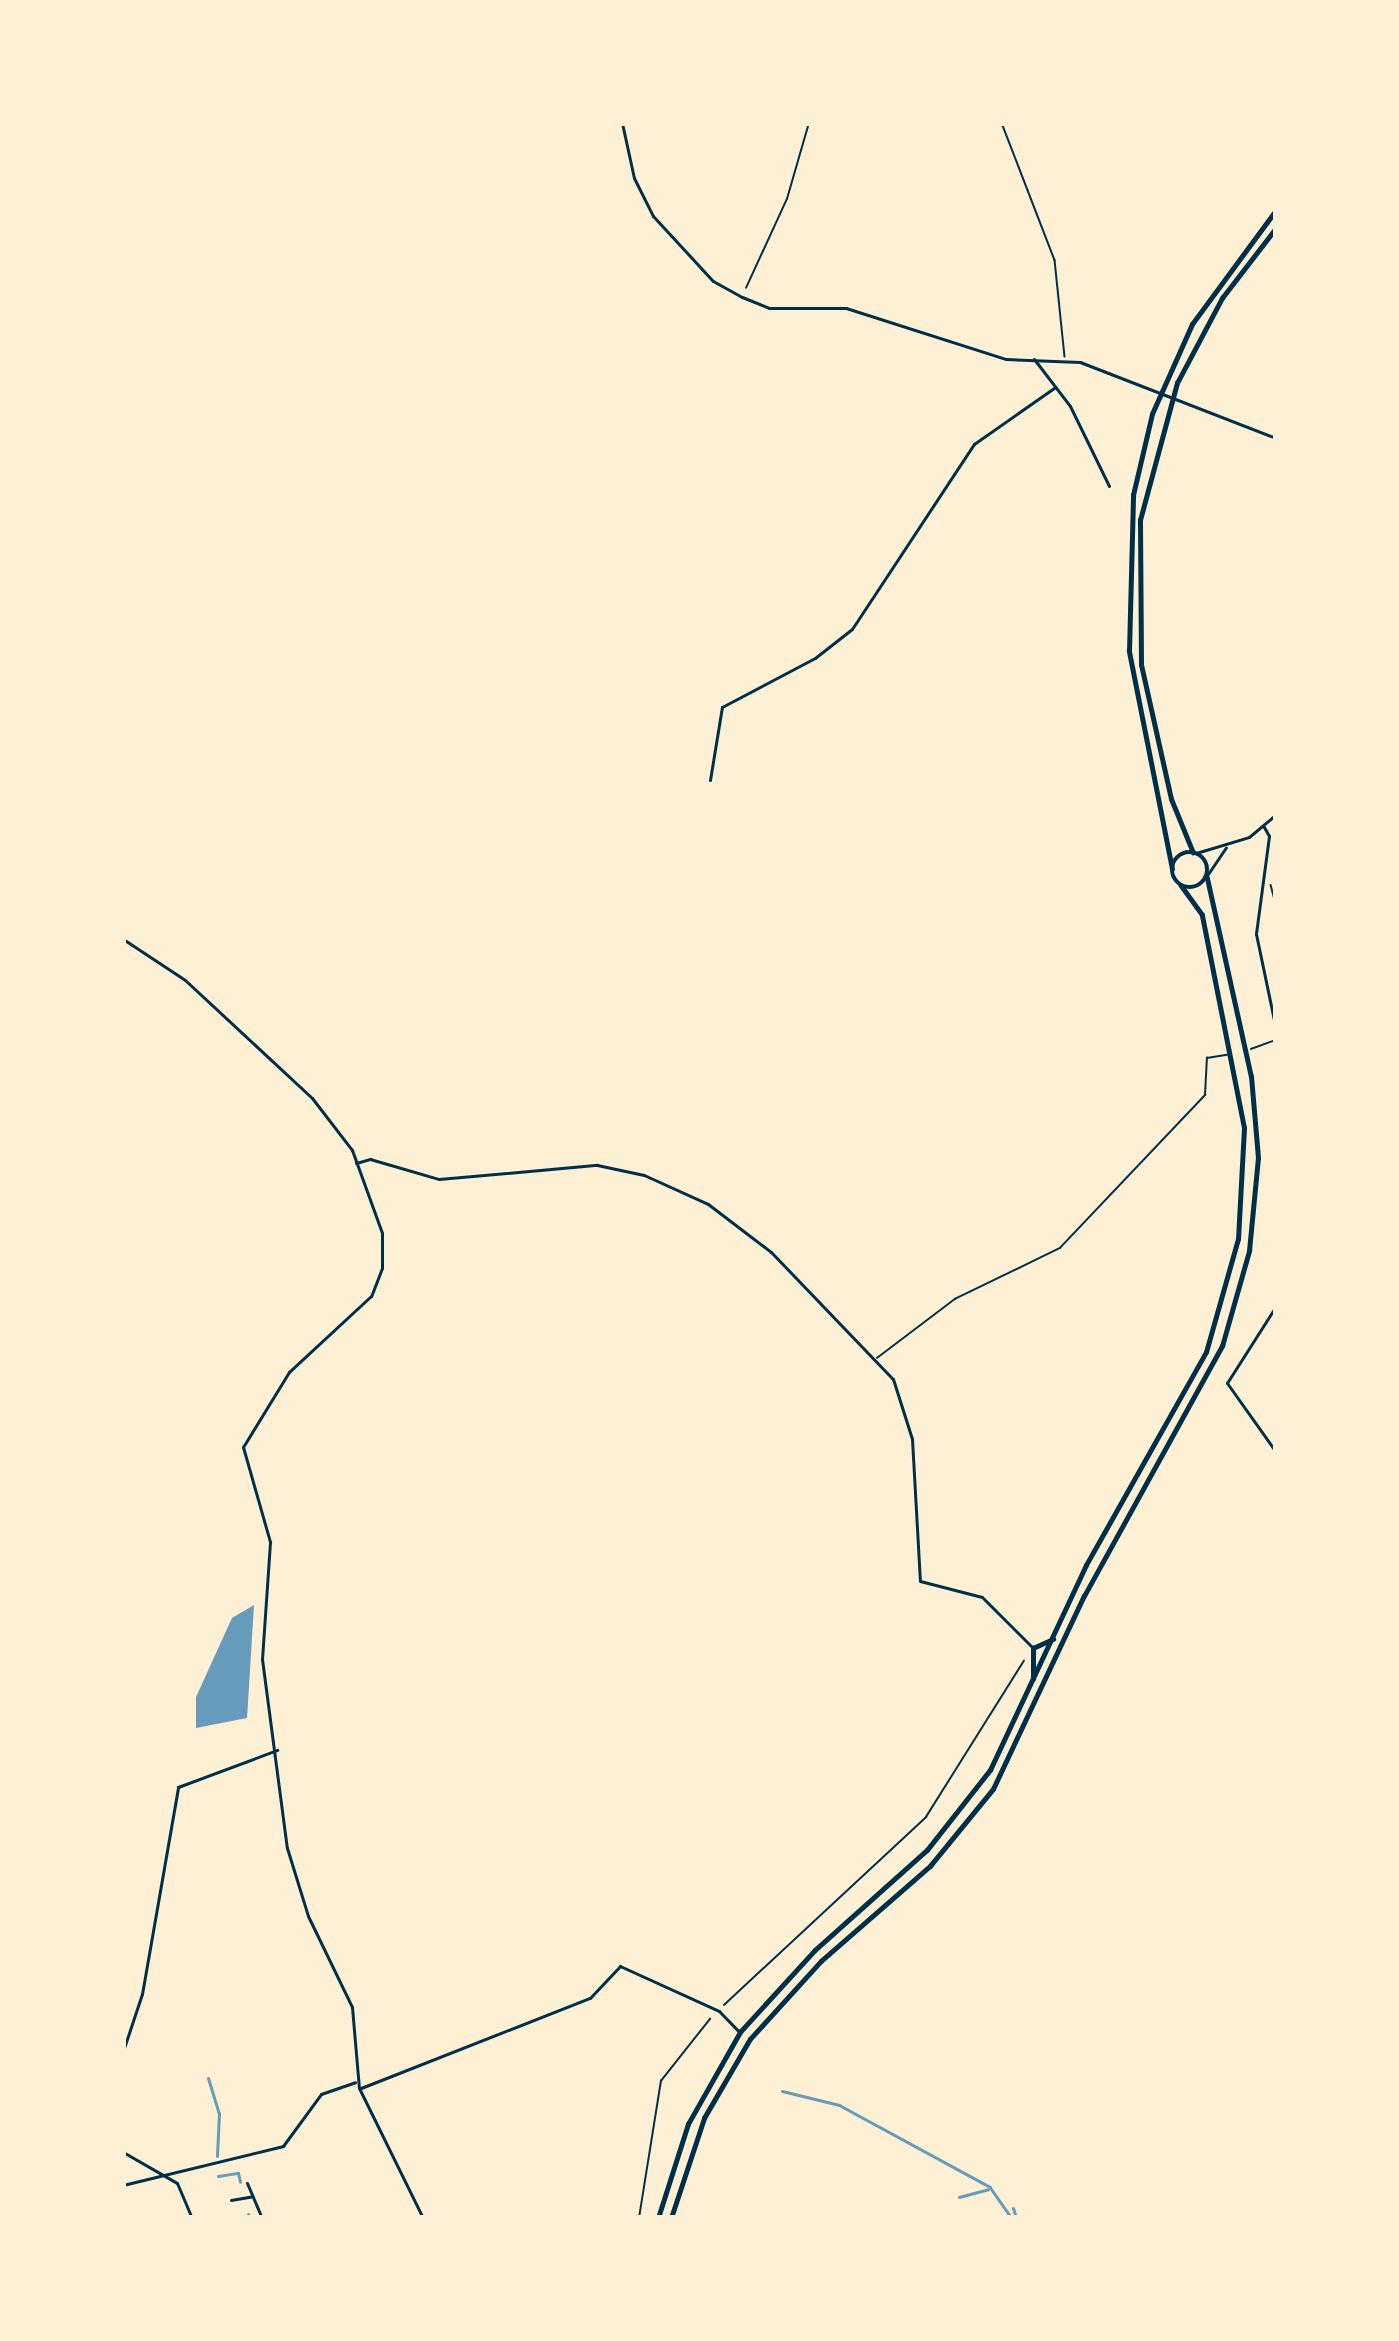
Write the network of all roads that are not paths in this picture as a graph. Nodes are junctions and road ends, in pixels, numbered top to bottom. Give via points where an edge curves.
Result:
1 (622, 123) edge
2 (1276, 210) edge
3 (1276, 228) edge
4 (1034, 358) junction
5 (1054, 388) junction
6 (1276, 438) edge
7 (1109, 486) dead end
8 (710, 780) dead end
9 (1276, 814) edge
10 (1264, 827) junction
11 (1227, 846) junction
12 (1195, 853) junction
13 (1172, 869) junction
14 (1207, 876) junction
15 (1181, 886) junction
16 (123, 939) edge
17 (1276, 1030) edge
18 (1276, 1040) edge
19 (1251, 1049) dead end
20 (1227, 1054) dead end
21 (356, 1163) junction
22 (1276, 1306) edge
23 (878, 1358) junction
24 (1276, 1452) edge
25 (1053, 1639) junction
26 (1033, 1648) junction
27 (1032, 1688) junction
28 (277, 1750) junction
29 (740, 2032) junction
30 (123, 2051) edge
31 (358, 2081) junction
32 (358, 2089) junction
33 (123, 2152) edge
34 (162, 2172) junction
35 (247, 2183) dead end
36 (123, 2185) edge
37 (253, 2196) junction
38 (231, 2200) dead end
39 (192, 2218) edge
40 (262, 2218) edge
41 (424, 2218) edge
42 (658, 2218) edge
43 (671, 2218) edge

1 - 4 street via 634,178 653,215 713,281 769,308 846,308 970,352
2 - 13 highway via 1192,324 1152,414 1133,495 1129,651
3 - 12 highway via 1222,298 1177,383 1140,520 1141,665 1171,799
4 - 5 street
4 - 6 street via 1141,384
5 - 7 street
5 - 8 street via 974,444 852,629 722,707
9 - 10 street
10 - 11 street
10 - 17 street via 1256,934
11 - 12 street
11 - 14 street
12 - 13 highway via 1180,856
12 - 14 highway
13 - 15 highway
14 - 15 highway via 1196,887
14 - 43 highway via 1256,1124 1253,1229 1227,1333 1084,1596 993,1789 930,1866 820,1960 750,2039 704,2118
15 - 25 highway via 1202,915 1238,1076 1245,1155 1238,1239 1196,1376
16 - 21 street via 185,980 312,1098
18 - 19 lane
20 - 23 lane via 1207,1058 1205,1095 1060,1248 944,1306
21 - 23 street via 370,1159 439,1179 597,1166 676,1187 771,1252
21 - 28 street via 384,1242 371,1296 290,1372 244,1434 270,1542 262,1660
22 - 24 street via 1227,1383
23 - 26 street via 907,1410 920,1581 982,1597
25 - 26 highway
25 - 27 highway
26 - 27 highway
27 - 29 highway via 990,1770 940,1835 803,1960
28 - 30 street via 178,1787 142,1994
28 - 31 street via 296,1884 352,2007
29 - 32 street via 718,2011 620,1966 590,1998
29 - 42 highway via 688,2124
31 - 32 street
31 - 34 street via 321,2094 284,2146 239,2162
32 - 41 street
33 - 34 street
34 - 36 street
34 - 39 street via 188,2195
35 - 37 street
37 - 38 street
37 - 40 street

